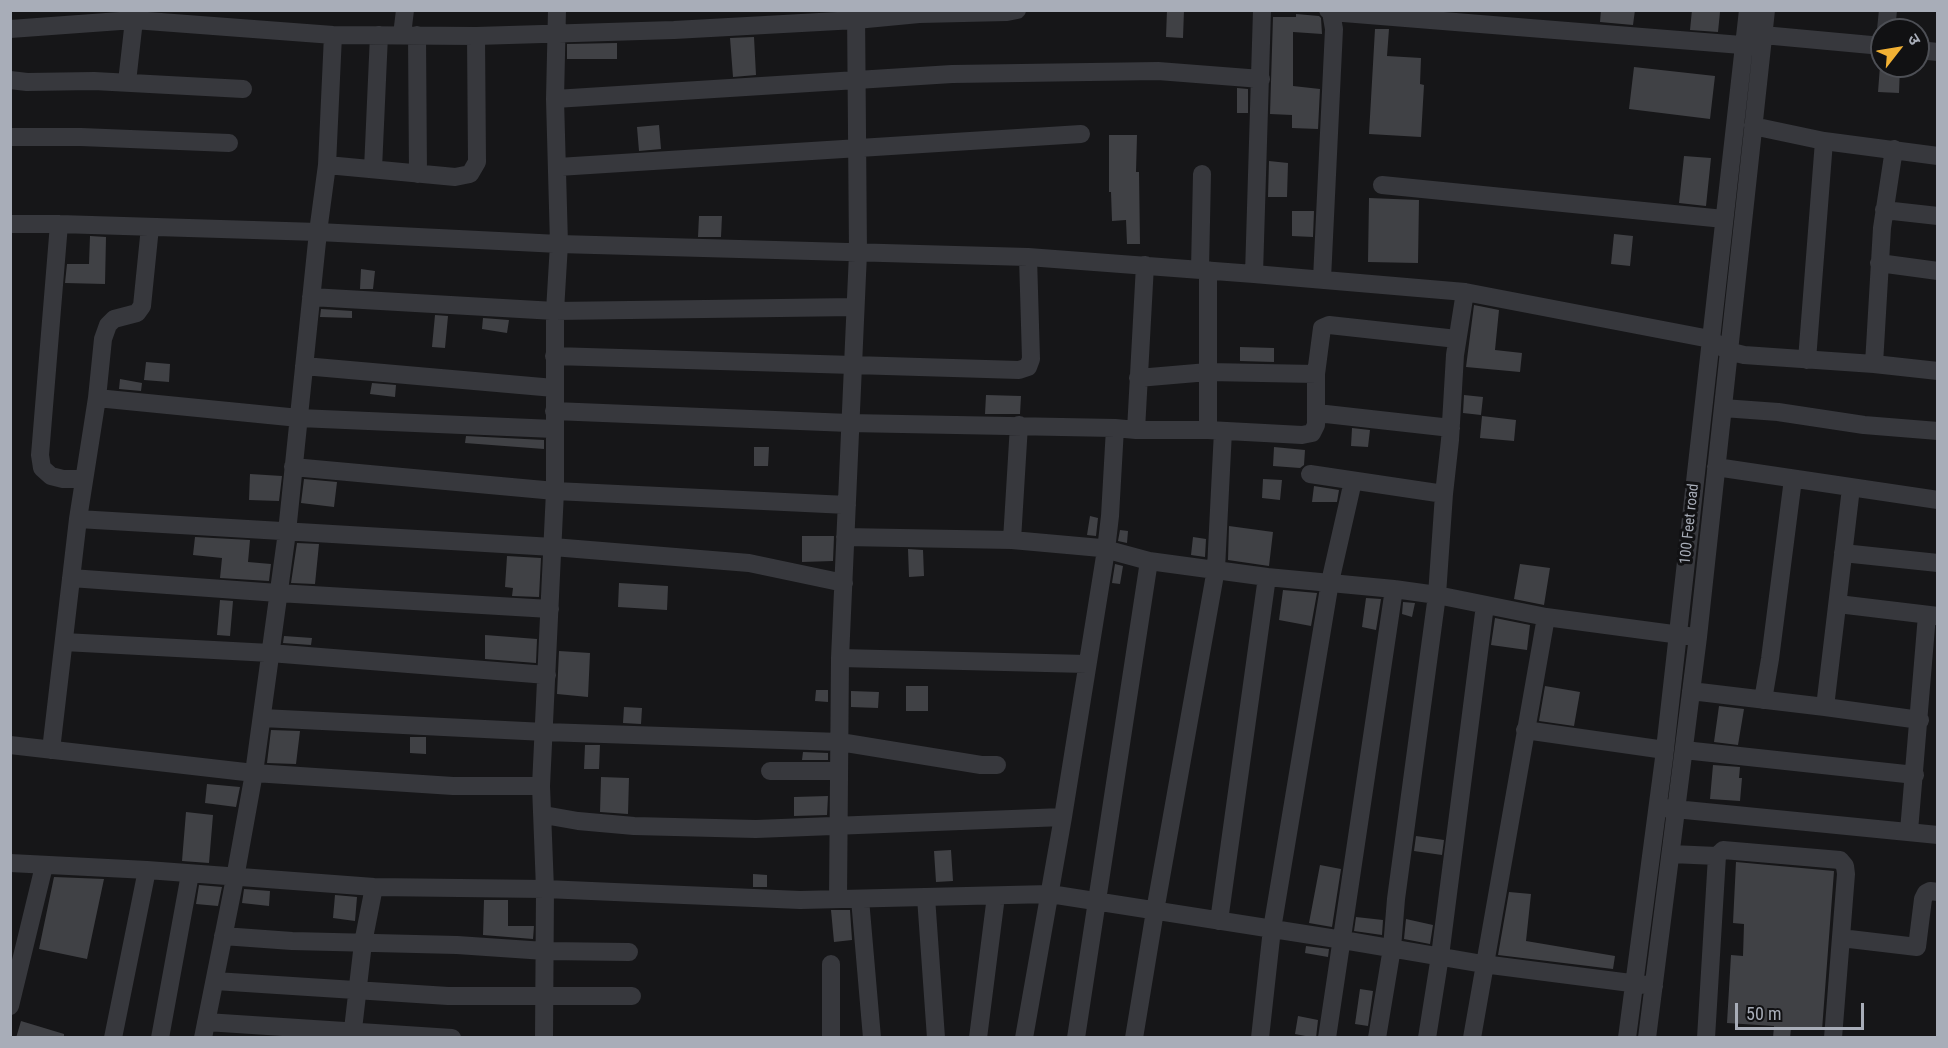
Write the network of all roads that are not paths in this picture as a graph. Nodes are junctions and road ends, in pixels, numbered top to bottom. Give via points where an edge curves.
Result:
1 (405, 10) edge
2 (557, 10) edge
3 (1017, 10) edge
4 (1262, 10) edge
5 (1748, 10) edge
6 (1766, 10) edge
7 (1329, 11) edge
8 (856, 15) edge
9 (134, 20) junction
10 (10, 28) edge
11 (556, 32) junction
12 (333, 35) junction
13 (379, 35) junction
14 (409, 35) junction
15 (476, 36) junction
16 (1756, 42) junction
17 (1870, 46) edge
18 (10, 80) edge
19 (856, 80) junction
20 (1261, 80) junction
21 (127, 82) junction
22 (243, 89) dead end
23 (555, 99) junction
24 (1753, 126) junction
25 (1081, 134) dead end
26 (10, 137) edge
27 (1824, 141) junction
28 (229, 143) dead end
29 (857, 147) junction
30 (1894, 149) junction
31 (1938, 156) edge
32 (327, 165) junction
33 (558, 167) junction
34 (373, 170) junction
35 (418, 174) junction
36 (1202, 174) dead end
37 (1382, 185) dead end
38 (1884, 210) junction
39 (1938, 216) edge
40 (1724, 219) junction
41 (10, 224) edge
42 (59, 224) junction
43 (150, 227) junction
44 (318, 232) junction
45 (559, 244) junction
46 (858, 253) junction
47 (1028, 257) junction
48 (1879, 263) junction
49 (1145, 265) junction
50 (1204, 270) junction
51 (1938, 271) edge
52 (1254, 273) junction
53 (1322, 279) junction
54 (1465, 292) junction
55 (311, 297) junction
56 (855, 307) junction
57 (555, 310) junction
58 (1457, 339) junction
59 (1710, 339) junction
60 (1728, 351) junction
61 (554, 356) junction
62 (1807, 360) junction
63 (852, 364) junction
64 (1874, 364) junction
65 (304, 366) junction
66 (1938, 371) edge
67 (1208, 372) junction
68 (1316, 374) junction
69 (1138, 378) junction
70 (554, 388) junction
71 (97, 399) junction
72 (1723, 408) junction
73 (1317, 413) junction
74 (299, 418) junction
75 (554, 420) junction
76 (849, 423) junction
77 (1019, 425) junction
78 (1115, 428) junction
79 (1451, 428) junction
80 (1136, 430) junction
81 (1216, 430) junction
82 (1938, 431) edge
83 (1716, 466) junction
84 (293, 467) junction
85 (1310, 474) dead end
86 (84, 479) junction
87 (1793, 479) junction
88 (1353, 481) junction
89 (1851, 488) junction
90 (555, 490) junction
91 (1444, 494) junction
92 (1938, 500) edge
93 (847, 505) junction
94 (78, 519) junction
95 (286, 532) junction
96 (846, 537) junction
97 (1012, 540) junction
98 (553, 547) junction
99 (1106, 550) junction
100 (1843, 553) junction
101 (1149, 561) junction
102 (1938, 564) edge
103 (1216, 569) junction
104 (1267, 577) junction
105 (71, 578) junction
106 (1330, 582) junction
107 (844, 583) junction
108 (1394, 589) junction
109 (279, 593) junction
110 (1437, 595) junction
111 (1838, 603) junction
112 (1485, 605) junction
113 (550, 609) junction
114 (1932, 615) edge
115 (1546, 617) junction
116 (1678, 634) junction
117 (1698, 638) junction
118 (64, 642) junction
119 (270, 653) junction
120 (840, 658) junction
121 (1087, 664) junction
122 (547, 675) junction
123 (1691, 691) junction
124 (1763, 700) junction
125 (1825, 707) junction
126 (262, 717) junction
127 (1920, 720) junction
128 (1525, 730) junction
129 (545, 732) junction
130 (840, 742) junction
131 (10, 745) edge
132 (51, 750) junction
133 (1665, 750) junction
134 (1684, 750) junction
135 (997, 765) dead end
136 (770, 771) dead end
137 (839, 771) junction
138 (254, 773) junction
139 (1915, 774) junction
140 (542, 786) junction
141 (1658, 807) junction
142 (1676, 809) junction
143 (544, 814) junction
144 (1063, 817) junction
145 (837, 827) junction
146 (1910, 831) junction
147 (1938, 835) edge
148 (1671, 854) junction
149 (1716, 856) junction
150 (10, 863) edge
151 (44, 866) junction
152 (147, 870) junction
153 (190, 874) junction
154 (235, 878) junction
155 (374, 887) junction
156 (545, 889) junction
157 (1938, 892) edge
158 (1050, 894) junction
159 (996, 896) junction
160 (926, 897) junction
161 (860, 898) junction
162 (838, 899) junction
163 (1097, 902) junction
164 (1155, 911) junction
165 (1219, 921) junction
166 (1272, 929) junction
167 (224, 936) junction
168 (1841, 938) junction
169 (1343, 940) junction
170 (363, 943) junction
171 (1392, 948) junction
172 (545, 951) junction
173 (629, 952) dead end
174 (1440, 956) junction
175 (831, 964) dead end
176 (1483, 964) junction
177 (215, 981) junction
178 (1636, 983) junction
179 (1654, 986) junction
180 (358, 991) junction
181 (632, 996) dead end
182 (544, 998) junction
183 (10, 1006) edge
184 (205, 1030) edge
185 (352, 1034) edge
186 (113, 1038) edge
187 (160, 1038) edge
188 (452, 1038) edge
189 (544, 1038) edge
190 (831, 1038) edge
191 (872, 1038) edge
192 (936, 1038) edge
193 (978, 1038) edge
194 (1024, 1038) edge
195 (1076, 1038) edge
196 (1134, 1038) edge
197 (1260, 1038) edge
198 (1327, 1038) edge
199 (1377, 1038) edge
200 (1427, 1038) edge
201 (1472, 1038) edge
202 (1627, 1038) edge
203 (1647, 1038) edge
204 (1706, 1038) edge
205 (1833, 1038) edge

1 - 14 street
2 - 11 street
3 - 8 street
4 - 20 street
5 - 16 street, 100 Feet road
6 - 16 street, 100 Feet road
7 - 16 street
7 - 53 street via 1334,29
8 - 11 street via 674,30
8 - 19 street
9 - 10 street
9 - 12 street
9 - 21 street
11 - 15 street
11 - 23 street
12 - 13 street
12 - 32 street
13 - 14 street
13 - 34 street
14 - 15 street
14 - 35 street
15 - 35 street via 477,162 470,174
16 - 17 street
16 - 24 street, 100 Feet road
16 - 40 street, 100 Feet road
18 - 21 street
19 - 20 street via 952,74 1158,71
19 - 23 street
19 - 29 street
20 - 52 street
21 - 22 street
23 - 33 street
24 - 27 street
24 - 60 street, 100 Feet road
25 - 29 street
26 - 28 street
27 - 30 street
27 - 62 street
29 - 33 street
29 - 46 street
30 - 31 street
30 - 38 street
32 - 34 street
32 - 44 street
33 - 45 street
34 - 35 street
36 - 50 street
37 - 40 street
38 - 39 street
38 - 48 street
40 - 59 street, 100 Feet road
41 - 42 street
42 - 43 street
42 - 86 street via 40,455 42,468 51,476
43 - 44 street
43 - 71 street via 142,306 137,314 114,319 108,325
44 - 45 street
44 - 55 street
45 - 46 street
45 - 57 street
46 - 47 street
46 - 56 street
47 - 49 street
47 - 63 street via 1032,359 1028,367 1019,370
48 - 51 street
48 - 64 street
49 - 50 street
49 - 69 street
50 - 52 street
50 - 67 street
52 - 53 street
53 - 54 street
54 - 58 street
54 - 59 street
55 - 57 street
55 - 65 street
56 - 57 street
56 - 63 street
57 - 61 street
58 - 68 street via 1329,325 1322,328
58 - 79 street
59 - 60 street
59 - 116 street, 100 Feet road
60 - 62 street
60 - 72 street, 100 Feet road
61 - 63 street
61 - 70 street
62 - 64 street
63 - 76 street
64 - 66 street
65 - 70 street
65 - 74 street
67 - 68 street
67 - 69 street
67 - 81 street
68 - 73 street
69 - 80 street
70 - 75 street
71 - 74 street
71 - 86 street
72 - 82 street
72 - 83 street, 100 Feet road
73 - 79 street
73 - 81 street via 1311,433 1302,435
74 - 75 street
74 - 84 street
75 - 76 street
75 - 90 street
76 - 77 street
76 - 93 street
77 - 78 street
77 - 97 street
78 - 80 street
78 - 99 street
79 - 91 street
80 - 81 street
81 - 103 street
83 - 87 street
83 - 117 street, 100 Feet road
84 - 90 street
84 - 95 street
85 - 88 street
86 - 94 street
87 - 89 street
87 - 124 street
88 - 91 street
88 - 106 street
89 - 92 street
89 - 100 street
90 - 93 street
90 - 98 street
91 - 110 street
93 - 96 street
94 - 95 street
94 - 105 street
95 - 98 street
95 - 109 street
96 - 97 street
96 - 107 street
97 - 99 street
98 - 107 street via 750,563
98 - 113 street
99 - 101 street
99 - 121 street
100 - 102 street
100 - 111 street
101 - 103 street
101 - 163 street
103 - 104 street
103 - 164 street
104 - 106 street
104 - 165 street
105 - 109 street
105 - 118 street
106 - 108 street
106 - 166 street
107 - 120 street
108 - 110 street
108 - 169 street
109 - 113 street
109 - 119 street
110 - 112 street
110 - 171 street
111 - 114 street
111 - 125 street
112 - 115 street
112 - 174 street
113 - 122 street
114 - 127 street
115 - 116 street
115 - 128 street
116 - 117 street
116 - 133 street, 100 Feet road
117 - 123 street, 100 Feet road
118 - 119 street
118 - 132 street
119 - 122 street
119 - 126 street
120 - 121 street
120 - 130 street
121 - 144 street
122 - 129 street
123 - 124 street
123 - 134 street, 100 Feet road
124 - 125 street
125 - 127 street
126 - 129 street
126 - 138 street
127 - 139 street
128 - 133 street
128 - 176 street
129 - 130 street
129 - 140 street
130 - 135 street
130 - 137 street
131 - 132 street
132 - 138 street
133 - 141 street, 100 Feet road
134 - 139 street
134 - 142 street, 100 Feet road
136 - 137 street
137 - 145 street
138 - 140 street via 453,786
138 - 154 street
139 - 146 street
140 - 143 street
141 - 142 street
141 - 178 street, 100 Feet road
142 - 146 street
142 - 148 street, 100 Feet road
143 - 145 street via 634,826
143 - 156 street
144 - 145 street
144 - 158 street
145 - 162 street
146 - 147 street
148 - 149 street
148 - 179 street, 100 Feet road
149 - 168 street via 1723,850 1840,860 1846,870
149 - 204 street
150 - 151 street
151 - 152 street
151 - 183 street
152 - 153 street
152 - 186 street
153 - 154 street
153 - 187 street
154 - 155 street
154 - 167 street
155 - 156 street
155 - 170 street
156 - 162 street
156 - 172 street
157 - 168 street via 1930,891 1923,899 1917,947
158 - 159 street
158 - 163 street
158 - 194 street
159 - 160 street
159 - 193 street
160 - 161 street
160 - 192 street
161 - 162 street
161 - 191 street
163 - 164 street
163 - 195 street
164 - 165 street
164 - 196 street
165 - 166 street
166 - 169 street
166 - 197 street
167 - 170 street
167 - 177 street
168 - 205 street
169 - 171 street
169 - 198 street
170 - 172 street
170 - 180 street
171 - 174 street
171 - 199 street
172 - 173 street
172 - 182 street
174 - 176 street
174 - 200 street
175 - 190 street
176 - 178 street
176 - 201 street
177 - 180 street
177 - 184 street
178 - 179 street
178 - 202 street, 100 Feet road
179 - 203 street, 100 Feet road
180 - 182 street
180 - 185 street
181 - 182 street
182 - 189 street
184 - 185 street
185 - 188 street

